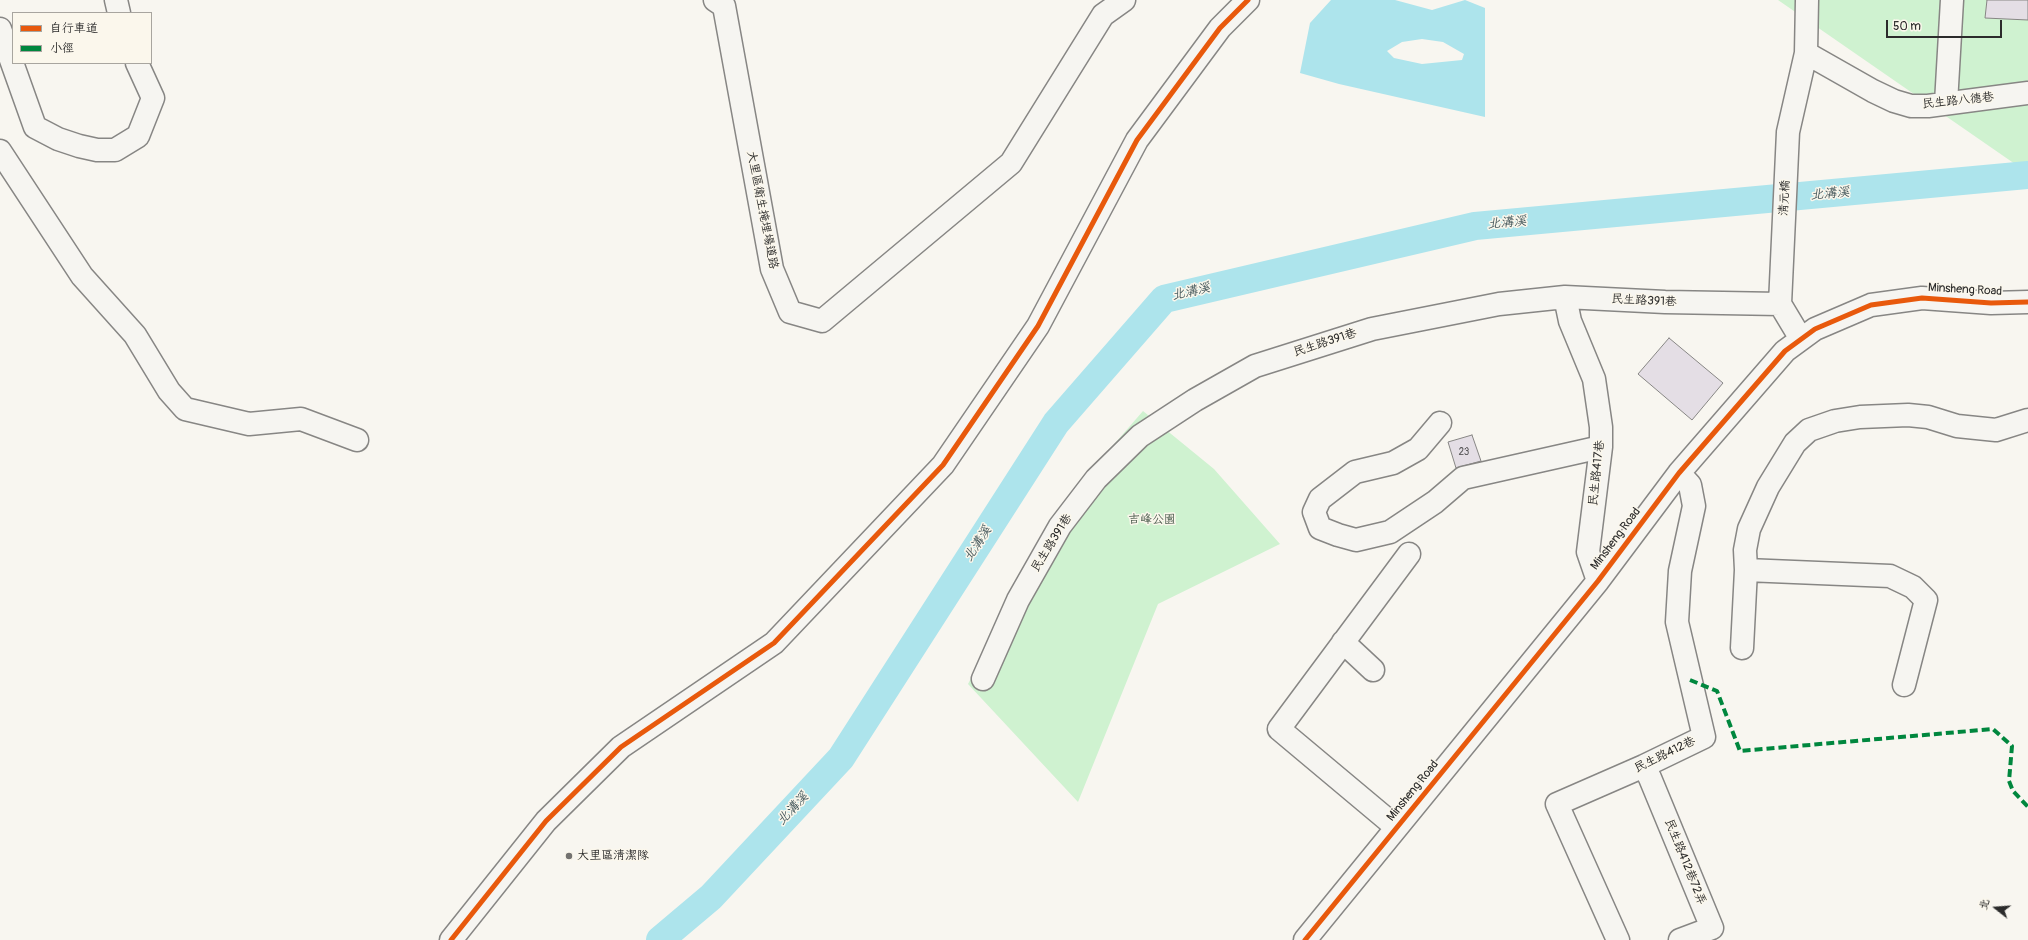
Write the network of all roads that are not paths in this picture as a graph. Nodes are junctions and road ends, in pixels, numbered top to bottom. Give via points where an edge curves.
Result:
1 (116, 0) edge
2 (715, 0) edge
3 (1124, 0) edge
4 (1248, 0) edge
5 (1807, 0) edge
6 (1952, 0) edge
7 (119, 12) edge
8 (0, 29) edge
9 (1806, 53) junction
10 (12, 63) edge
11 (12, 64) edge
12 (137, 64) edge
13 (2028, 93) edge
14 (1946, 103) junction
15 (0, 151) edge
16 (1565, 297) junction
17 (2028, 302) edge
18 (1780, 304) junction
19 (1802, 339) junction
20 (2028, 420) edge
21 (1440, 423) dead end
22 (357, 440) dead end
23 (1601, 447) junction
24 (1679, 473) junction
25 (1409, 554) dead end
26 (1746, 570) junction
27 (1598, 581) junction
28 (1343, 642) junction
29 (1742, 648) dead end
30 (1373, 670) dead end
31 (983, 679) dead end
32 (1904, 685) dead end
33 (1644, 766) junction
34 (1396, 828) junction
35 (451, 940) edge
36 (1305, 940) edge
37 (1618, 940) edge
38 (1680, 940) edge

1 - 7 street
2 - 3 street, 大里區衛生掩埋場道路 via 724,6 772,269 790,312 822,321 1011,163 1103,15
4 - 35 street via 1220,28 1137,140 1038,326 943,465 774,643 621,747 546,820
5 - 9 street
6 - 14 street
8 - 10 street
9 - 14 street, 民生路八德巷 via 1894,101 1911,106
9 - 18 street, 清元橋 via 1788,140
11 - 12 street via 35,127 58,140 97,150 115,150 138,136 153,98
13 - 14 street, 民生路八德巷
15 - 22 street via 82,276 135,335 169,391 185,409 249,424 301,419
16 - 18 street, 民生路391巷
16 - 23 street, 民生路417巷 via 1570,320 1594,379 1601,427
16 - 31 street, 民生路391巷 via 1500,304 1372,329 1255,366 1195,400 1140,436 1096,479 1060,526 1018,600
17 - 19 street, Minsheng Road via 1990,303 1922,298 1871,305 1815,329
18 - 19 street
19 - 24 street, Minsheng Road via 1785,351
20 - 26 street via 1996,430 1957,426 1928,417 1908,415 1860,417 1835,421 1810,430 1795,443 1768,487 1749,529 1745,550
21 - 23 street via 1418,449 1393,463 1355,472 1320,499 1314,512 1320,528 1356,540 1390,532 1435,502 1463,478
23 - 27 street, 民生路417巷 via 1588,552
24 - 27 street, Minsheng Road
24 - 33 street, 民生路412巷 via 1690,485 1694,506 1680,571 1677,622 1704,737
25 - 28 street
26 - 29 street
26 - 32 street via 1890,576 1913,587 1926,600
27 - 34 street, Minsheng Road
28 - 30 street
28 - 34 street via 1279,729
33 - 37 street, 民生路412巷 via 1557,804
33 - 38 street, 民生路412巷72弄 via 1712,928
34 - 36 street, Minsheng Road

